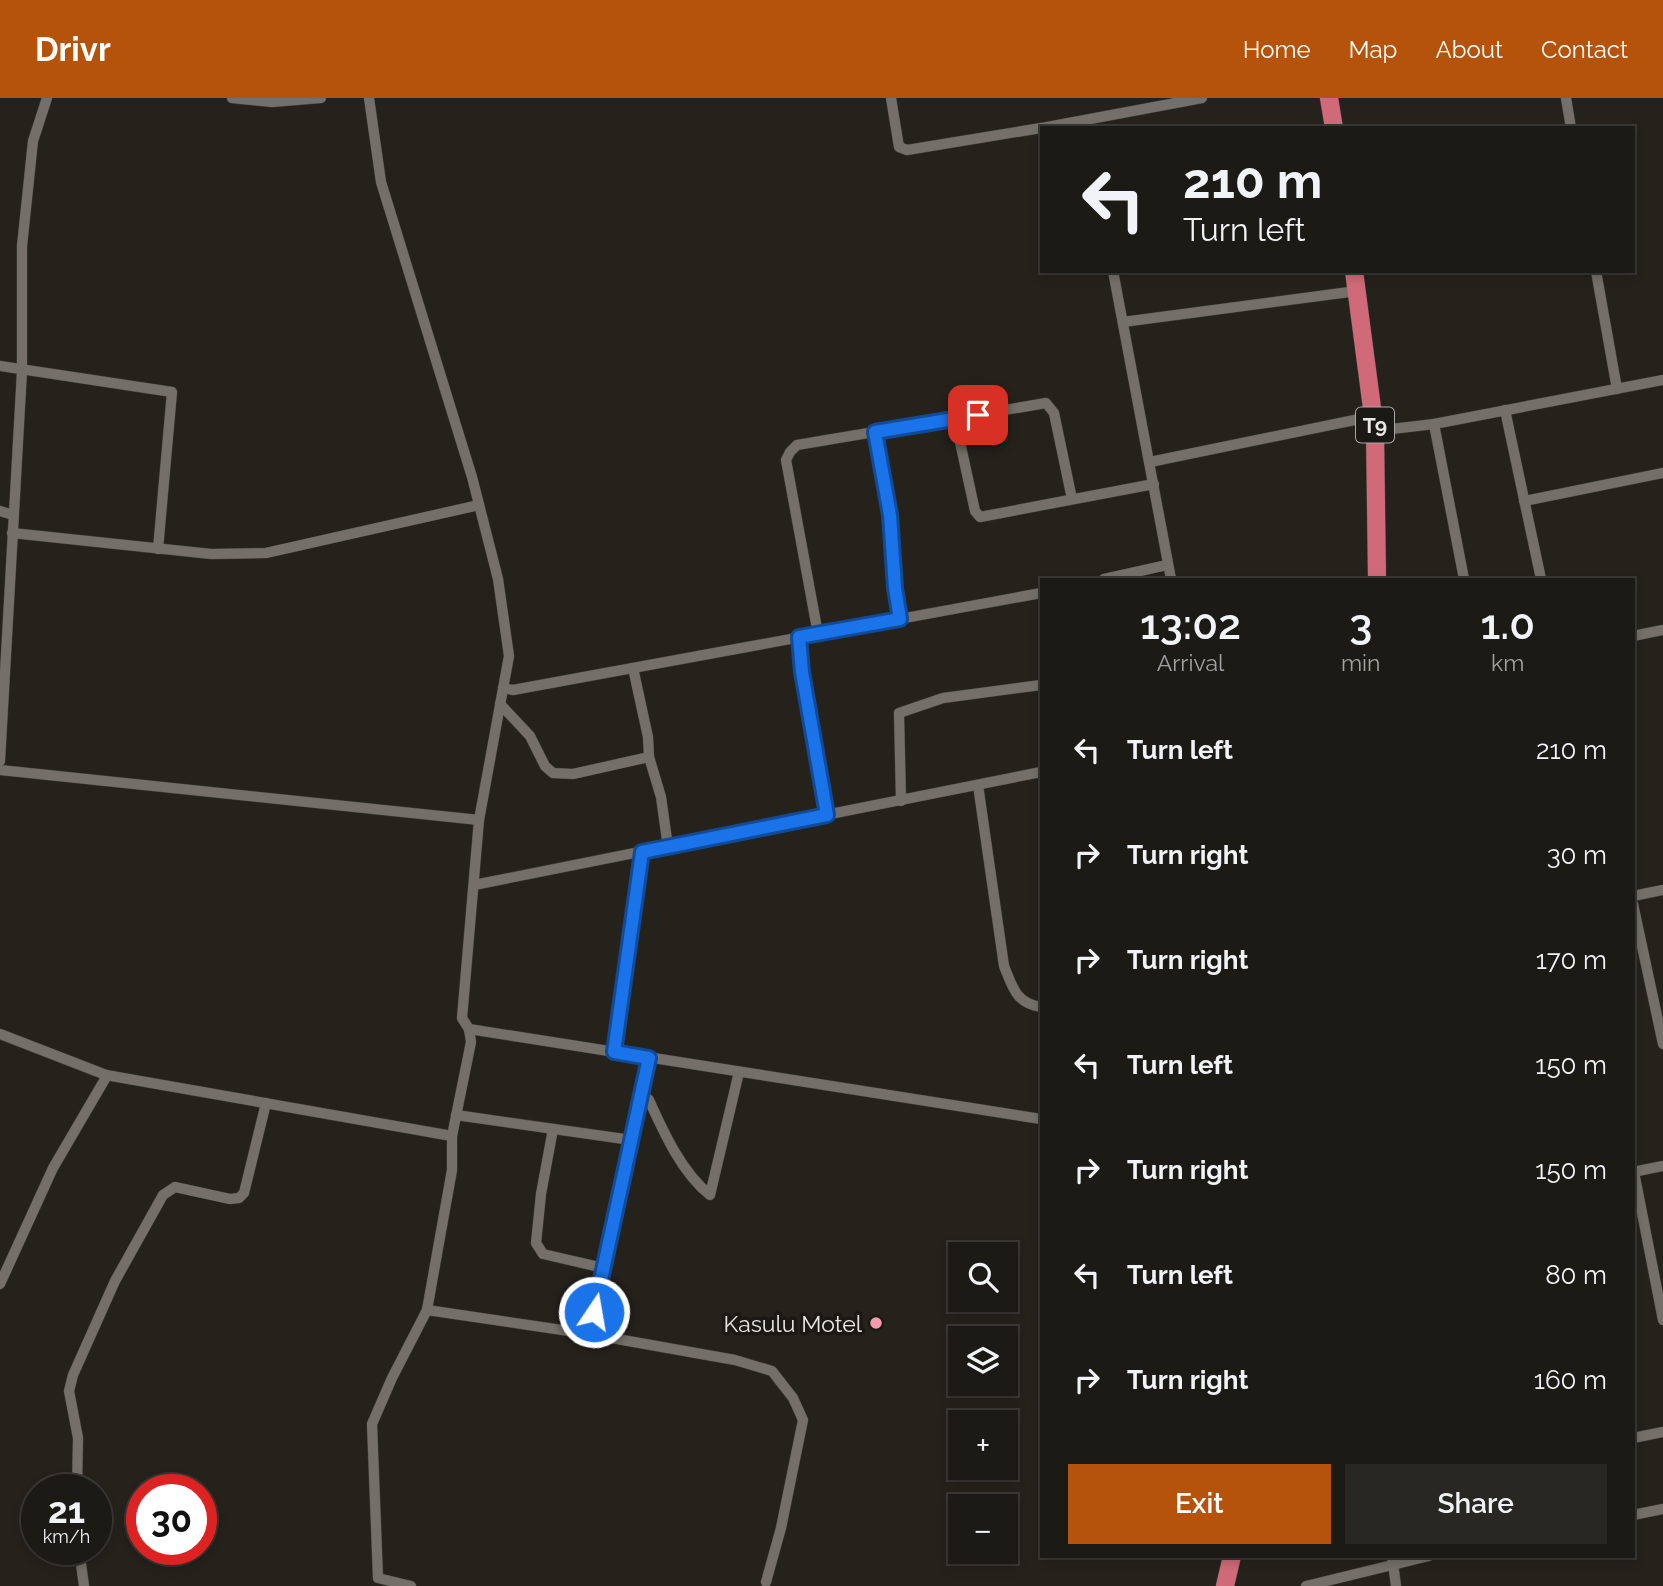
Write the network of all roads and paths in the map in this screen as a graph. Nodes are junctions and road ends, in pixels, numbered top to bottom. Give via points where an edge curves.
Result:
1 (47, 98) edge
2 (232, 98) edge
3 (321, 98) edge
4 (369, 98) edge
5 (891, 98) edge
6 (1202, 98) edge
7 (1329, 98) edge
8 (1566, 98) edge
9 (1085, 124) edge
10 (1064, 126) edge
11 (1334, 126) edge
12 (1571, 126) edge
13 (1040, 128) edge
14 (1113, 273) edge
15 (1354, 273) edge
16 (1596, 273) edge
17 (1357, 291) junction
18 (1123, 322) junction
19 (0, 366) edge
20 (22, 371) junction
21 (1663, 380) edge
22 (1617, 388) junction
23 (1505, 411) junction
24 (955, 419) junction
25 (1375, 424) junction
26 (1434, 424) junction
27 (875, 432) junction
28 (1150, 462) junction
29 (1663, 473) edge
30 (1154, 484) junction
31 (1072, 499) junction
32 (1524, 501) junction
33 (479, 506) junction
34 (0, 511) edge
35 (13, 515) junction
36 (12, 533) junction
37 (158, 548) junction
38 (1167, 565) junction
39 (1108, 578) edge
40 (1171, 578) edge
41 (1377, 578) edge
42 (1464, 578) edge
43 (1541, 578) edge
44 (1040, 593) edge
45 (900, 619) junction
46 (1663, 630) edge
47 (818, 634) junction
48 (1635, 636) edge
49 (799, 637) junction
50 (633, 668) junction
51 (1040, 685) edge
52 (503, 688) junction
53 (500, 704) junction
54 (649, 757) junction
55 (0, 761) edge
56 (0, 770) edge
57 (1040, 772) edge
58 (978, 786) junction
59 (901, 801) junction
60 (827, 815) junction
61 (479, 820) junction
62 (668, 847) junction
63 (642, 852) junction
64 (474, 885) junction
65 (1663, 890) edge
66 (1635, 896) edge
67 (1635, 914) edge
68 (1663, 982) edge
69 (1650, 985) junction
70 (1040, 1007) edge
71 (469, 1029) junction
72 (0, 1034) edge
73 (1663, 1044) edge
74 (614, 1052) junction
75 (649, 1058) junction
76 (739, 1073) junction
77 (106, 1075) junction
78 (642, 1093) junction
79 (266, 1103) junction
80 (456, 1115) junction
81 (1040, 1119) edge
82 (552, 1129) junction
83 (452, 1136) junction
84 (631, 1140) junction
85 (1663, 1166) edge
86 (1635, 1172) edge
87 (1635, 1182) edge
88 (604, 1268) junction
89 (0, 1284) edge
90 (427, 1310) junction
91 (1663, 1320) edge
92 (589, 1334) junction
93 (1663, 1432) edge
94 (1635, 1438) edge
95 (77, 1474) edge
96 (1663, 1509) edge
97 (1635, 1515) edge
98 (1232, 1558) edge
99 (1411, 1558) edge
100 (1393, 1560) edge
101 (81, 1565) edge
102 (766, 1582) dead end
103 (84, 1586) edge
104 (411, 1586) edge
105 (1225, 1586) edge
106 (1306, 1586) edge
107 (1396, 1586) edge

1 - 20 street via 33,142 22,246
2 - 3 street via 272,102
4 - 33 street via 381,182
5 - 13 street via 899,146 906,150
6 - 9 street
7 - 11 highway
8 - 12 street
9 - 10 street
14 - 18 street
15 - 17 highway, T9
16 - 22 street
17 - 18 street
17 - 25 highway, T9
18 - 28 street
19 - 20 street
20 - 35 street
20 - 37 street via 172,392
21 - 22 street
22 - 23 street
23 - 26 street
23 - 32 street
24 - 27 street
24 - 31 street via 1046,403 1054,413
24 - 31 street via 980,517
25 - 26 street
25 - 28 street
25 - 41 highway, T9
26 - 42 street
27 - 45 street via 890,515
27 - 47 street via 797,445 786,460
28 - 30 street
29 - 32 street
30 - 31 street
30 - 38 street
32 - 43 street
33 - 37 street via 266,553 211,554
33 - 52 street via 498,579 509,656
34 - 35 street
35 - 36 street
36 - 37 street
36 - 55 street
38 - 39 street
38 - 40 street
44 - 45 street
45 - 47 street
46 - 48 street
47 - 49 street
49 - 50 street
49 - 60 street
50 - 52 street
50 - 54 street
51 - 59 street via 943,698 899,713
52 - 53 street
53 - 54 street via 530,736 553,773 573,774
53 - 61 street
54 - 62 street
56 - 61 street
57 - 58 street
58 - 59 street
58 - 70 street via 1004,966 1024,1003
59 - 60 street
60 - 62 street
61 - 64 street
62 - 63 street
63 - 64 street
63 - 74 street
64 - 71 street via 463,1018
65 - 66 street
67 - 69 street
68 - 69 street
69 - 73 street
71 - 74 street
71 - 80 street via 471,1042
72 - 77 street
74 - 75 street
75 - 76 street
75 - 78 street
76 - 78 street via 710,1195 692,1177
76 - 81 street
77 - 79 street
77 - 89 street via 53,1168
78 - 84 street
79 - 83 street
79 - 95 street via 244,1193 230,1199 175,1187 163,1195 115,1282 69,1391 78,1438
80 - 82 street
80 - 83 street
82 - 84 street
82 - 88 street via 536,1243 543,1254
83 - 90 street via 452,1170
84 - 88 street
85 - 86 street
87 - 91 street
88 - 92 street
90 - 92 street
90 - 104 street via 372,1424 378,1578
92 - 102 street via 772,1371 793,1398 803,1420
93 - 94 street
96 - 97 street
98 - 105 highway
99 - 100 street
100 - 106 street
100 - 107 street
101 - 103 street

